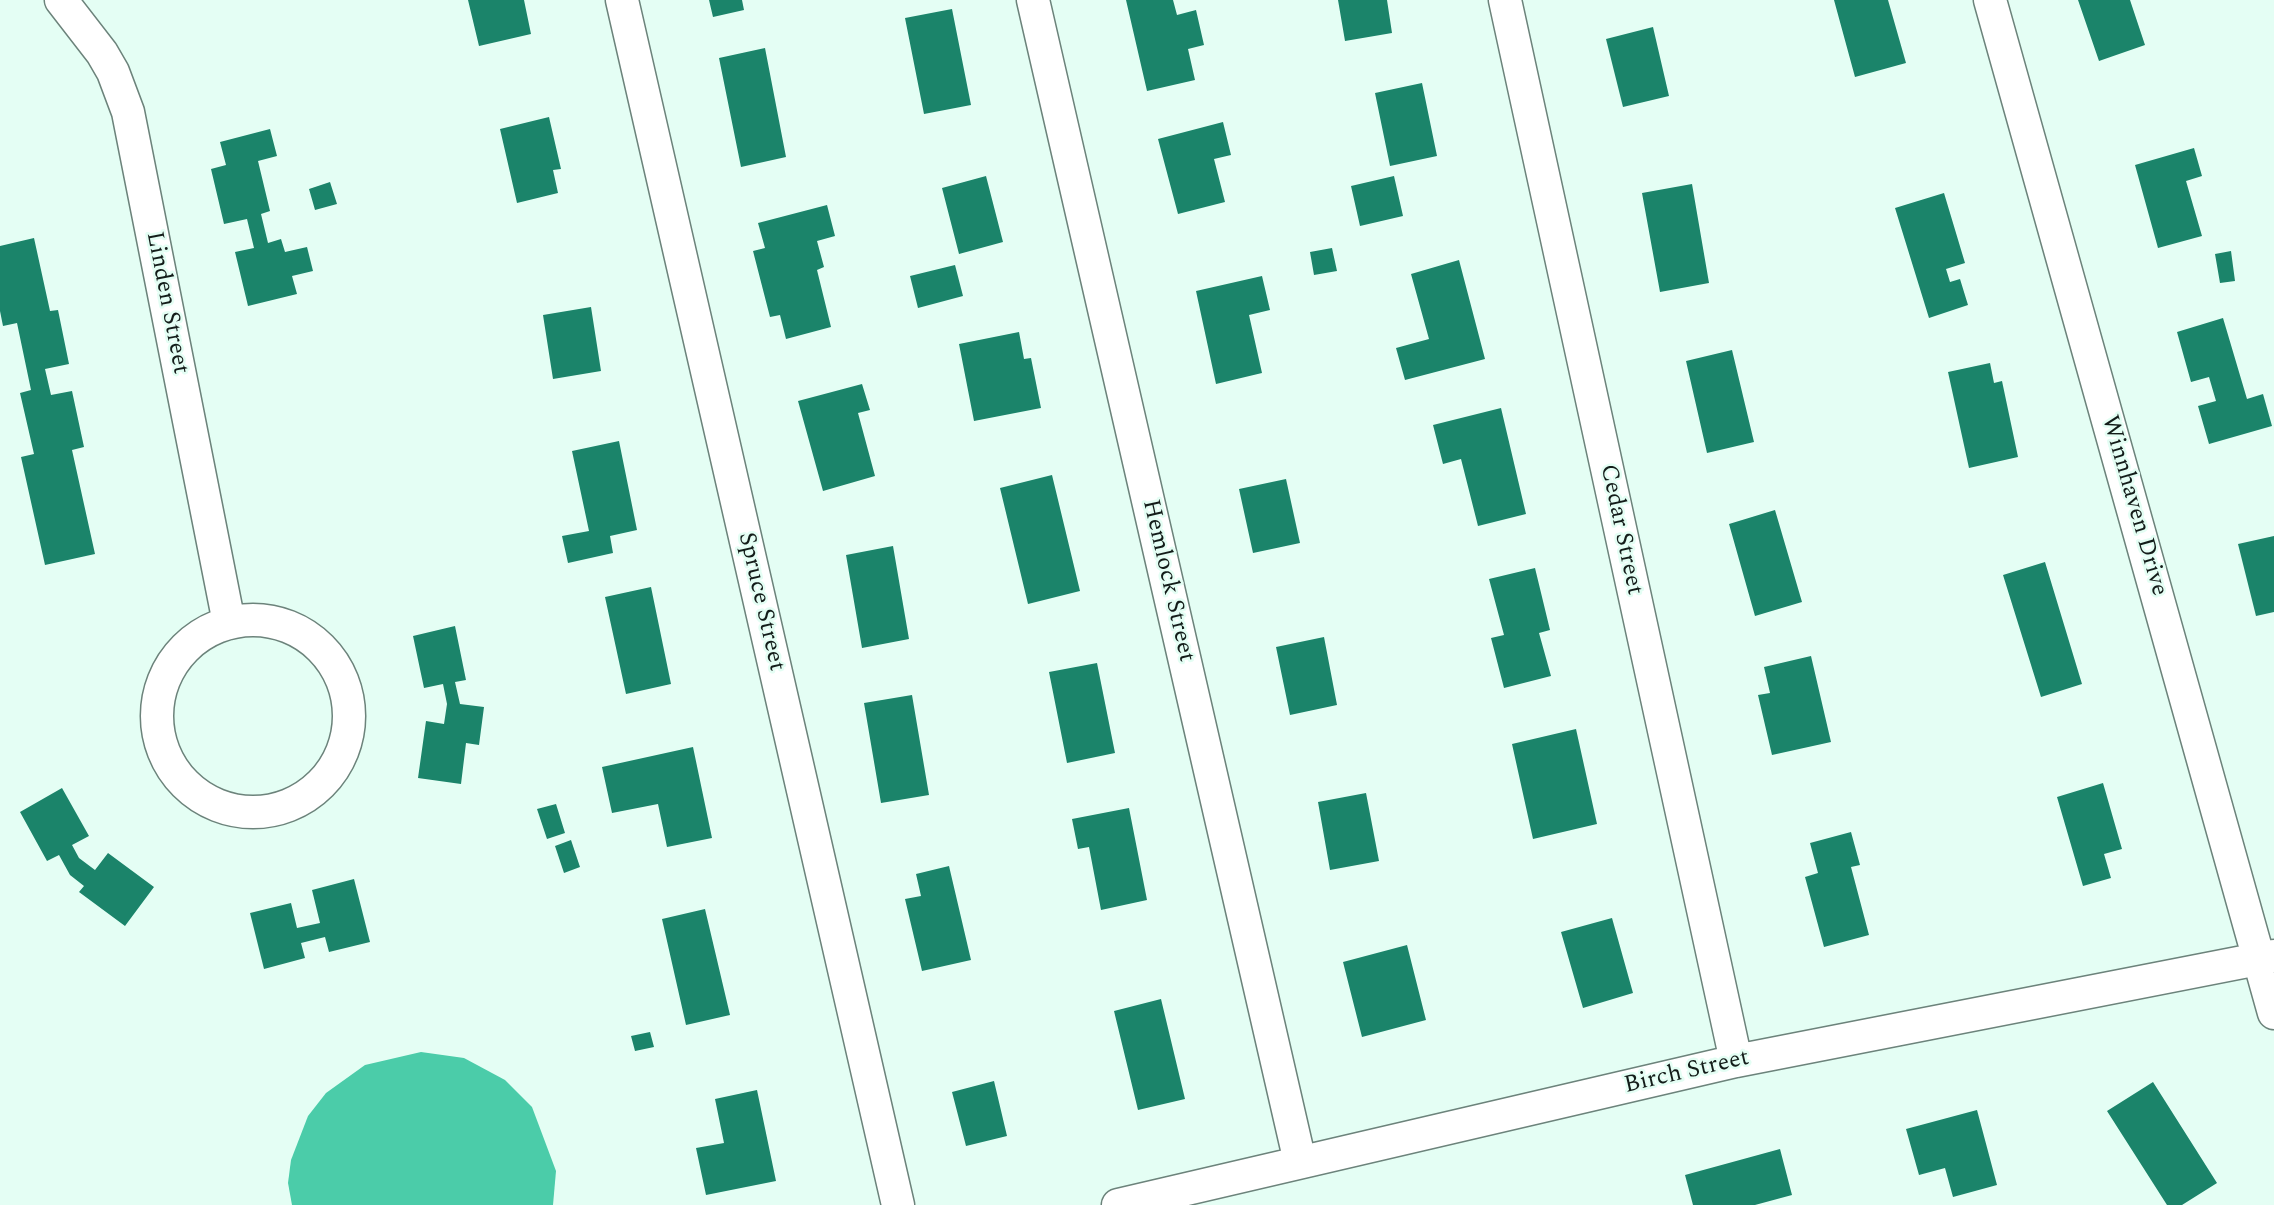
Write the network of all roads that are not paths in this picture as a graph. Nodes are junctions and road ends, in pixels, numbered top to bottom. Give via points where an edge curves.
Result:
1 (61, 0) edge
2 (622, 0) edge
3 (1033, 0) edge
4 (1505, 0) edge
5 (1990, 0) edge
6 (229, 623) junction
7 (2267, 957) edge
8 (2274, 1013) edge
9 (1736, 1061) junction
10 (1300, 1162) junction
11 (898, 1205) edge
12 (1118, 1205) edge

1 - 6 street, Linden Street via 102,53 128,112
2 - 11 street, Spruce Street
3 - 10 street, Hemlock Street
4 - 9 street, Cedar Street
5 - 7 street, Winnhaven Drive
6 - 6 street via 210,629 179,653 160,688 157,727 169,765 195,794 231,810 271,811 308,795 330,773 344,746 349,705 335,666 307,636 269,621
7 - 8 street, Winnhaven Drive
7 - 9 street, Birch Street
9 - 10 street, Birch Street
10 - 12 street, Birch Street

